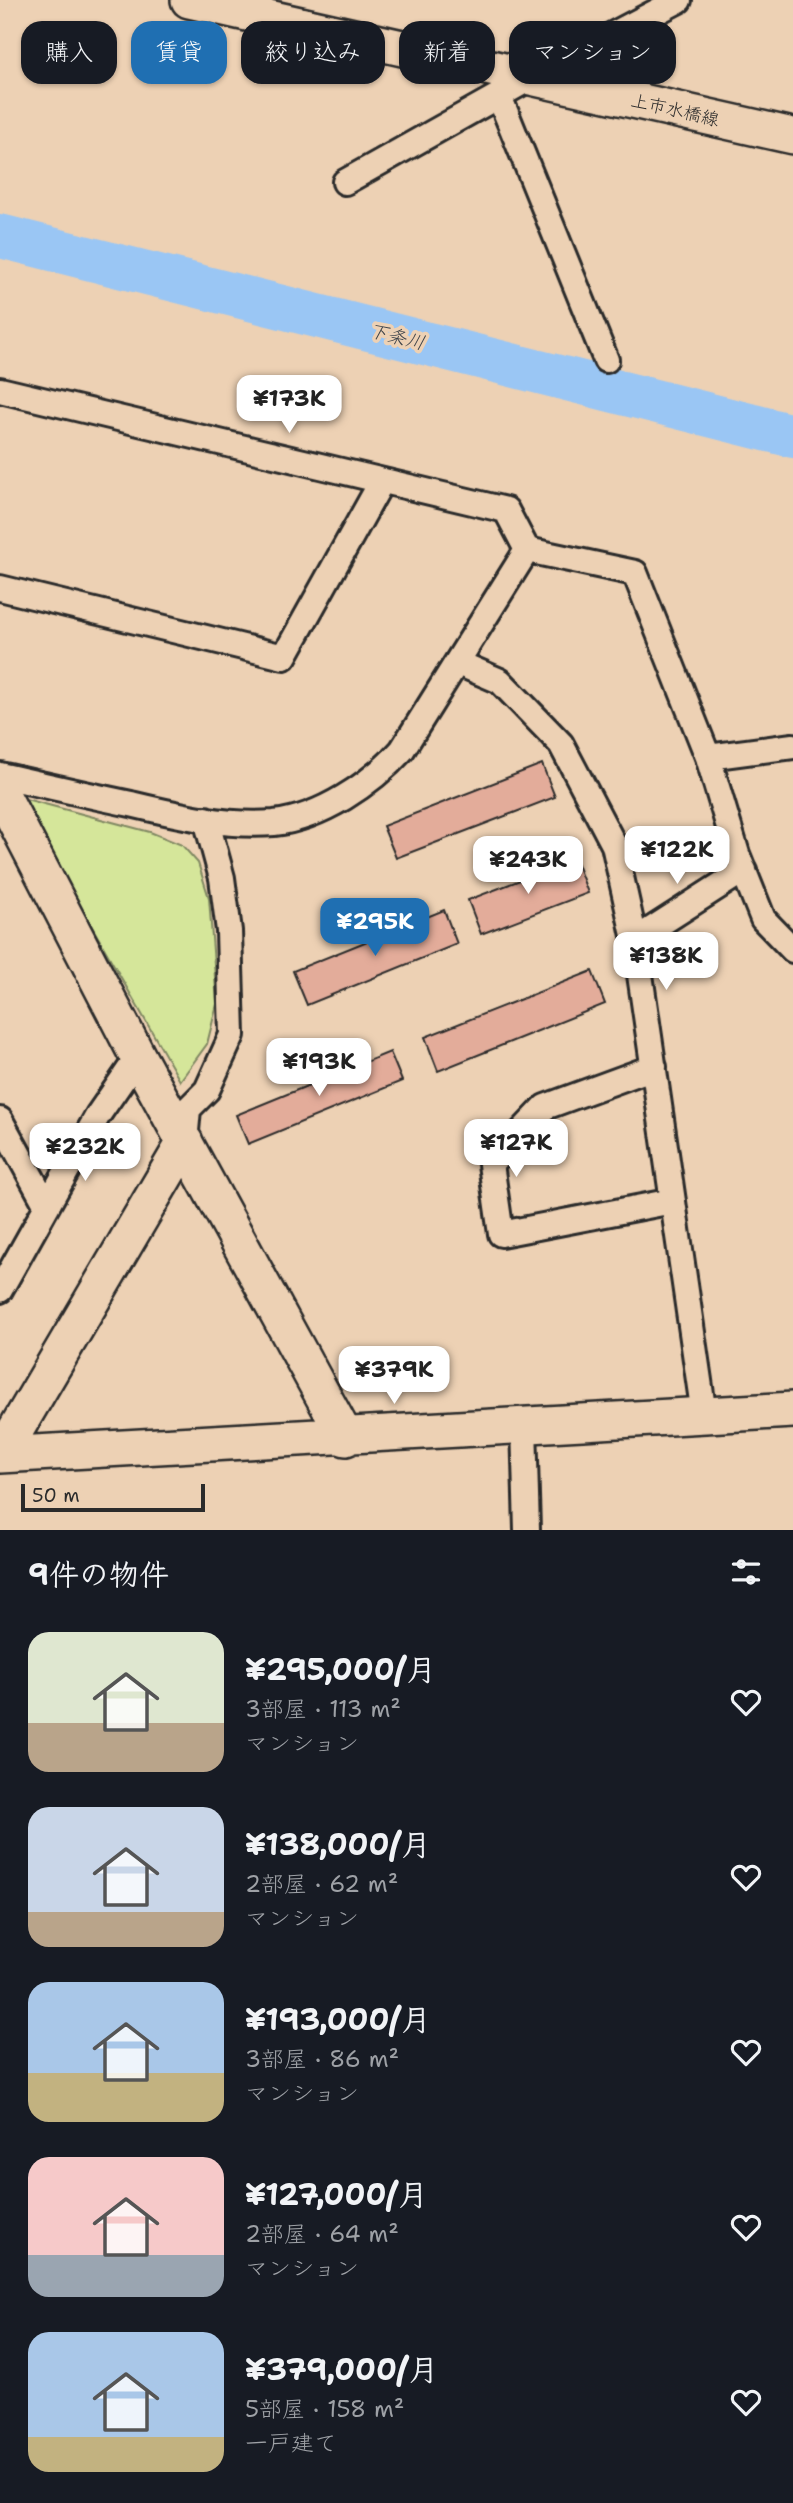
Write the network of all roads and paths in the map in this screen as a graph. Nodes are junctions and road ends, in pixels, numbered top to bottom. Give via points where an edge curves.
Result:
1 (189, 0) edge
2 (679, 0) edge
3 (639, 21) edge
4 (509, 72) edge
5 (520, 84) edge
6 (563, 84) edge
7 (499, 96) junction
8 (793, 136) edge
9 (345, 182) dead end
10 (606, 359) dead end
11 (0, 390) edge
12 (382, 481) junction
13 (527, 550) junction
14 (0, 588) edge
15 (458, 663) junction
16 (793, 746) edge
17 (708, 757) junction
18 (0, 775) edge
19 (0, 791) edge
20 (206, 819) junction
21 (744, 870) junction
22 (635, 940) junction
23 (793, 950) edge
24 (138, 1057) junction
25 (654, 1067) junction
26 (0, 1120) edge
27 (185, 1142) junction
28 (673, 1200) junction
29 (47, 1206) junction
30 (0, 1290) edge
31 (793, 1410) edge
32 (704, 1415) junction
33 (524, 1424) junction
34 (346, 1438) junction
35 (1, 1455) edge
36 (527, 1530) edge

1 - 4 street, 上市水橋線
2 - 3 street
5 - 7 street
6 - 8 street, 上市水橋線
7 - 9 street
7 - 10 street
11 - 12 street
12 - 13 street via 506,510
12 - 14 street via 284,657
13 - 15 street
13 - 17 street via 635,573
15 - 20 street via 402,750 381,772 316,811 276,822
15 - 22 street via 500,681 561,744 614,845
16 - 17 street
17 - 21 street
18 - 20 street
19 - 24 street
20 - 27 street via 222,878 229,930 232,1035 207,1090 188,1109
21 - 22 street
21 - 23 street via 763,919
22 - 25 street
24 - 27 street
24 - 29 street via 98,1115
25 - 28 street
25 - 28 street via 545,1107 491,1164 501,1234
26 - 29 street
27 - 34 street
27 - 35 street
28 - 32 street
29 - 30 street
31 - 32 street
32 - 33 street
33 - 34 street
33 - 36 street
34 - 35 street

